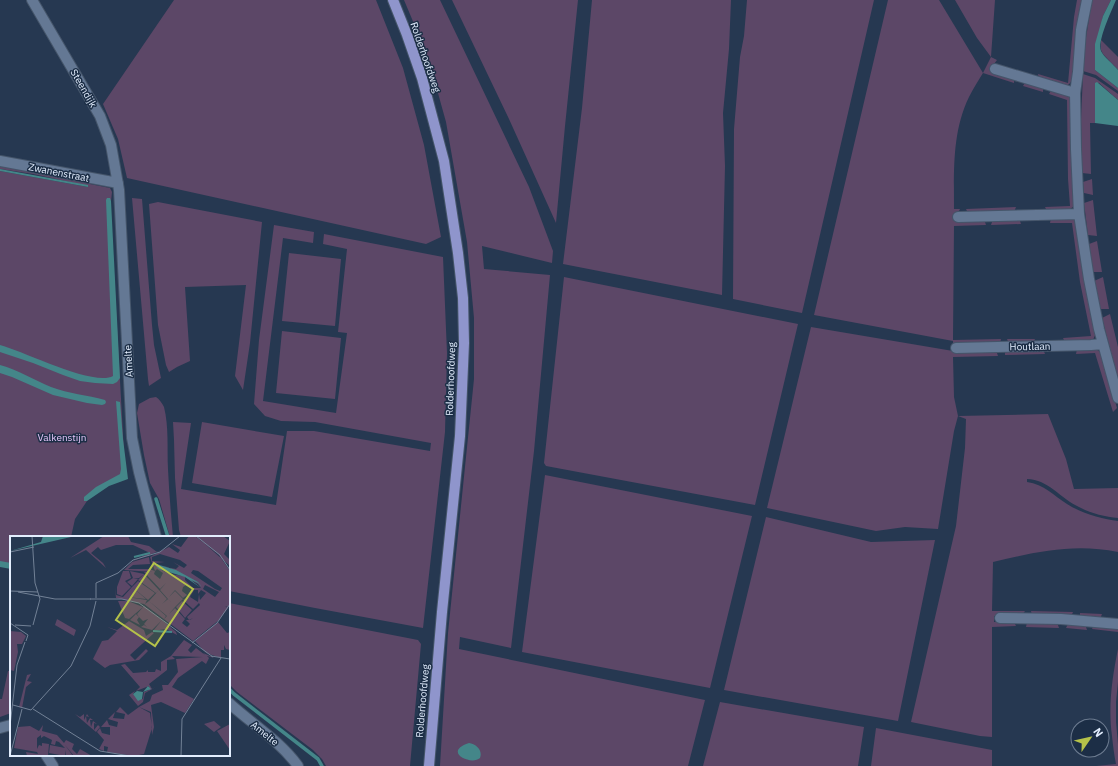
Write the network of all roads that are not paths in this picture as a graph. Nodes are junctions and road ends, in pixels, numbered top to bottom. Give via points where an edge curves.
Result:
1 (32, 0) edge
2 (393, 0) edge
3 (1087, 0) edge
4 (995, 68) dead end
5 (1075, 93) junction
6 (0, 161) edge
7 (118, 183) junction
8 (1079, 214) junction
9 (958, 217) dead end
10 (1102, 344) junction
11 (956, 348) dead end
12 (1118, 398) edge
13 (156, 536) edge
14 (1000, 618) dead end
15 (1118, 624) edge
16 (230, 704) edge
17 (10, 725) edge
18 (0, 728) edge
19 (47, 756) edge
20 (53, 766) edge
21 (298, 766) edge
22 (429, 766) edge

1 - 7 street, Steendijk via 100,116 111,145
2 - 22 main road, Rolderhoofdweg via 422,78 444,161 463,298 460,436
3 - 5 street via 1081,30
4 - 5 street
5 - 8 street
6 - 7 street, Zwanenstraat
7 - 13 street, Amelte via 132,438
8 - 9 street
8 - 10 street
10 - 11 street, Houtlaan
10 - 12 street
14 - 15 street via 1060,619
16 - 21 street, Amelte via 268,734
17 - 18 street
19 - 20 street

